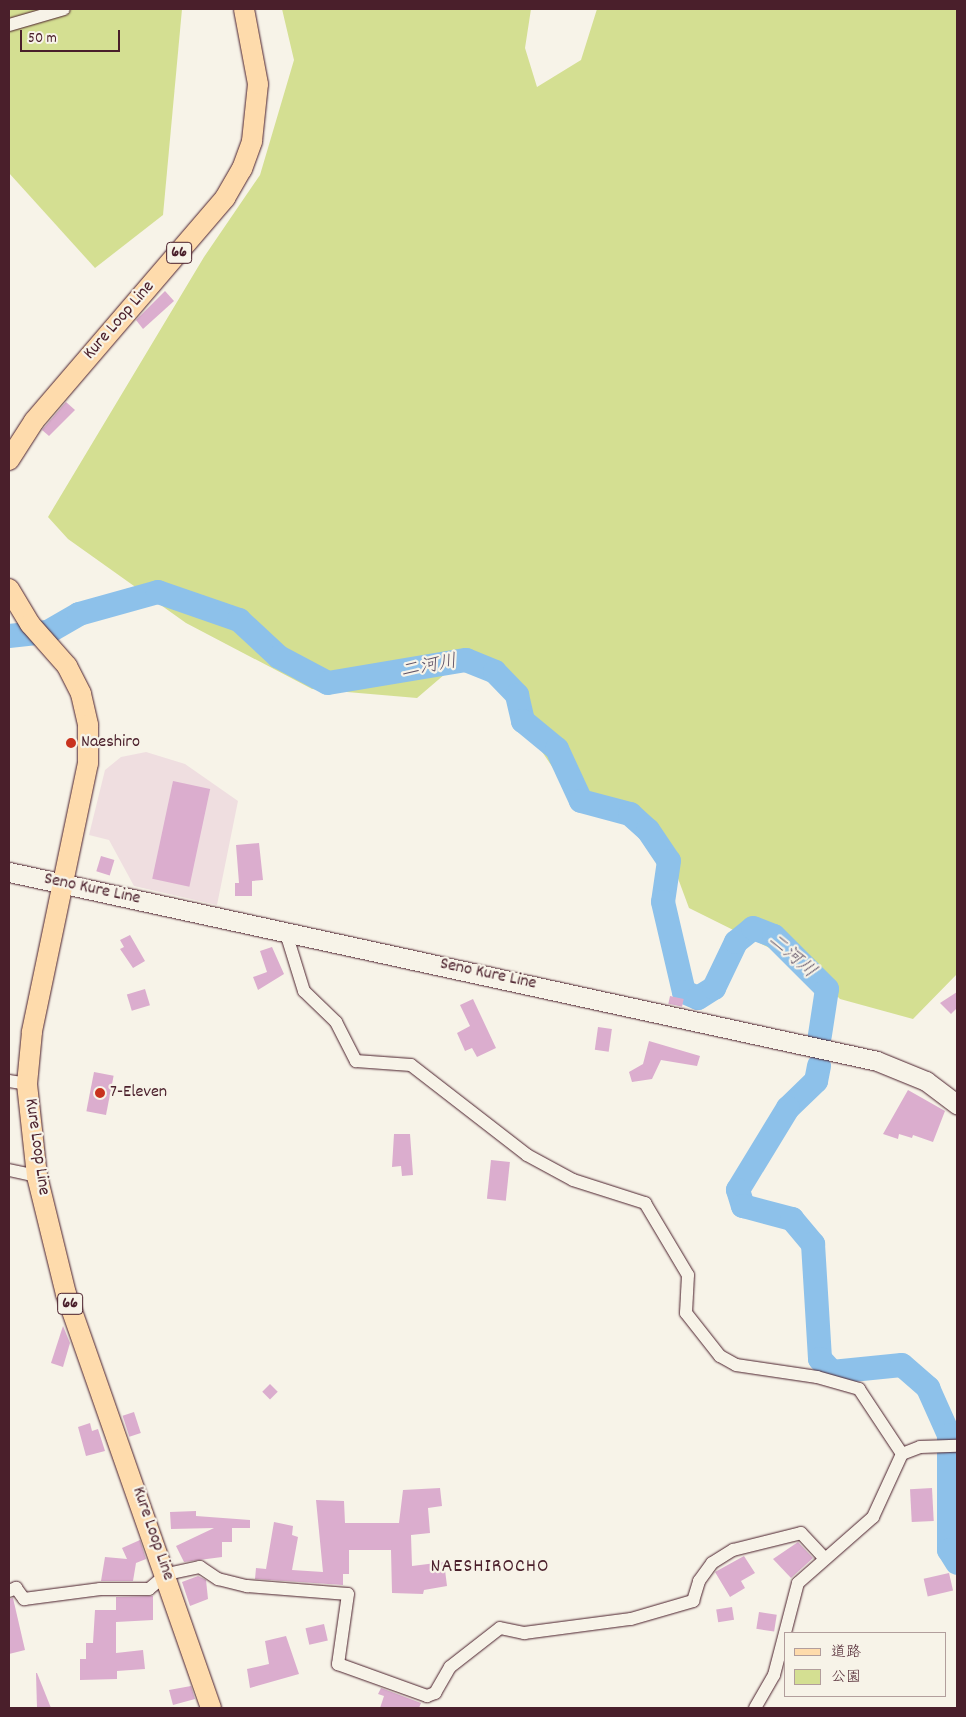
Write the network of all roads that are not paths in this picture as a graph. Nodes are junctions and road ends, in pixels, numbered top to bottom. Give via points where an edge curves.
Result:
1 (64, 9) edge
2 (244, 9) edge
3 (9, 26) edge
4 (9, 460) edge
5 (9, 589) edge
6 (9, 872) edge
7 (64, 884) junction
8 (286, 933) junction
9 (18, 1082) edge
10 (957, 1104) edge
11 (9, 1170) edge
12 (37, 1176) junction
13 (957, 1446) edge
14 (902, 1454) junction
15 (824, 1558) junction
16 (167, 1574) junction
17 (9, 1591) edge
18 (785, 1632) edge
19 (784, 1637) edge
20 (207, 1707) edge
21 (755, 1708) edge

1 - 3 street
2 - 4 main road, Kure Loop Line / 66 via 258,84 252,141 242,169 225,198 34,421
5 - 7 main road, Kure Loop Line / 66 via 30,624 67,666 81,694 88,725 88,763
6 - 7 main road, Seno Kure Line
7 - 8 main road, Seno Kure Line
7 - 9 main road, Kure Loop Line / 66
8 - 10 main road, Seno Kure Line via 877,1061 926,1081
8 - 14 street via 304,991 336,1022 356,1061 411,1065 527,1155 573,1180 645,1203 688,1275 686,1313 720,1356 736,1365 816,1377 859,1389
9 - 12 main road, Kure Loop Line / 66
11 - 12 street
12 - 16 main road, Kure Loop Line / 66 via 66,1294
13 - 14 street via 920,1447
14 - 15 street via 873,1517
15 - 16 street via 801,1533 733,1550 712,1563 699,1581 693,1601 631,1619 524,1633 500,1628 450,1667 435,1693 427,1696 338,1664 348,1594 247,1586 218,1579 200,1567
15 - 18 street via 798,1583
16 - 17 street via 149,1589 100,1589 24,1600 16,1588
16 - 20 main road, Kure Loop Line / 66
19 - 21 street via 774,1675

